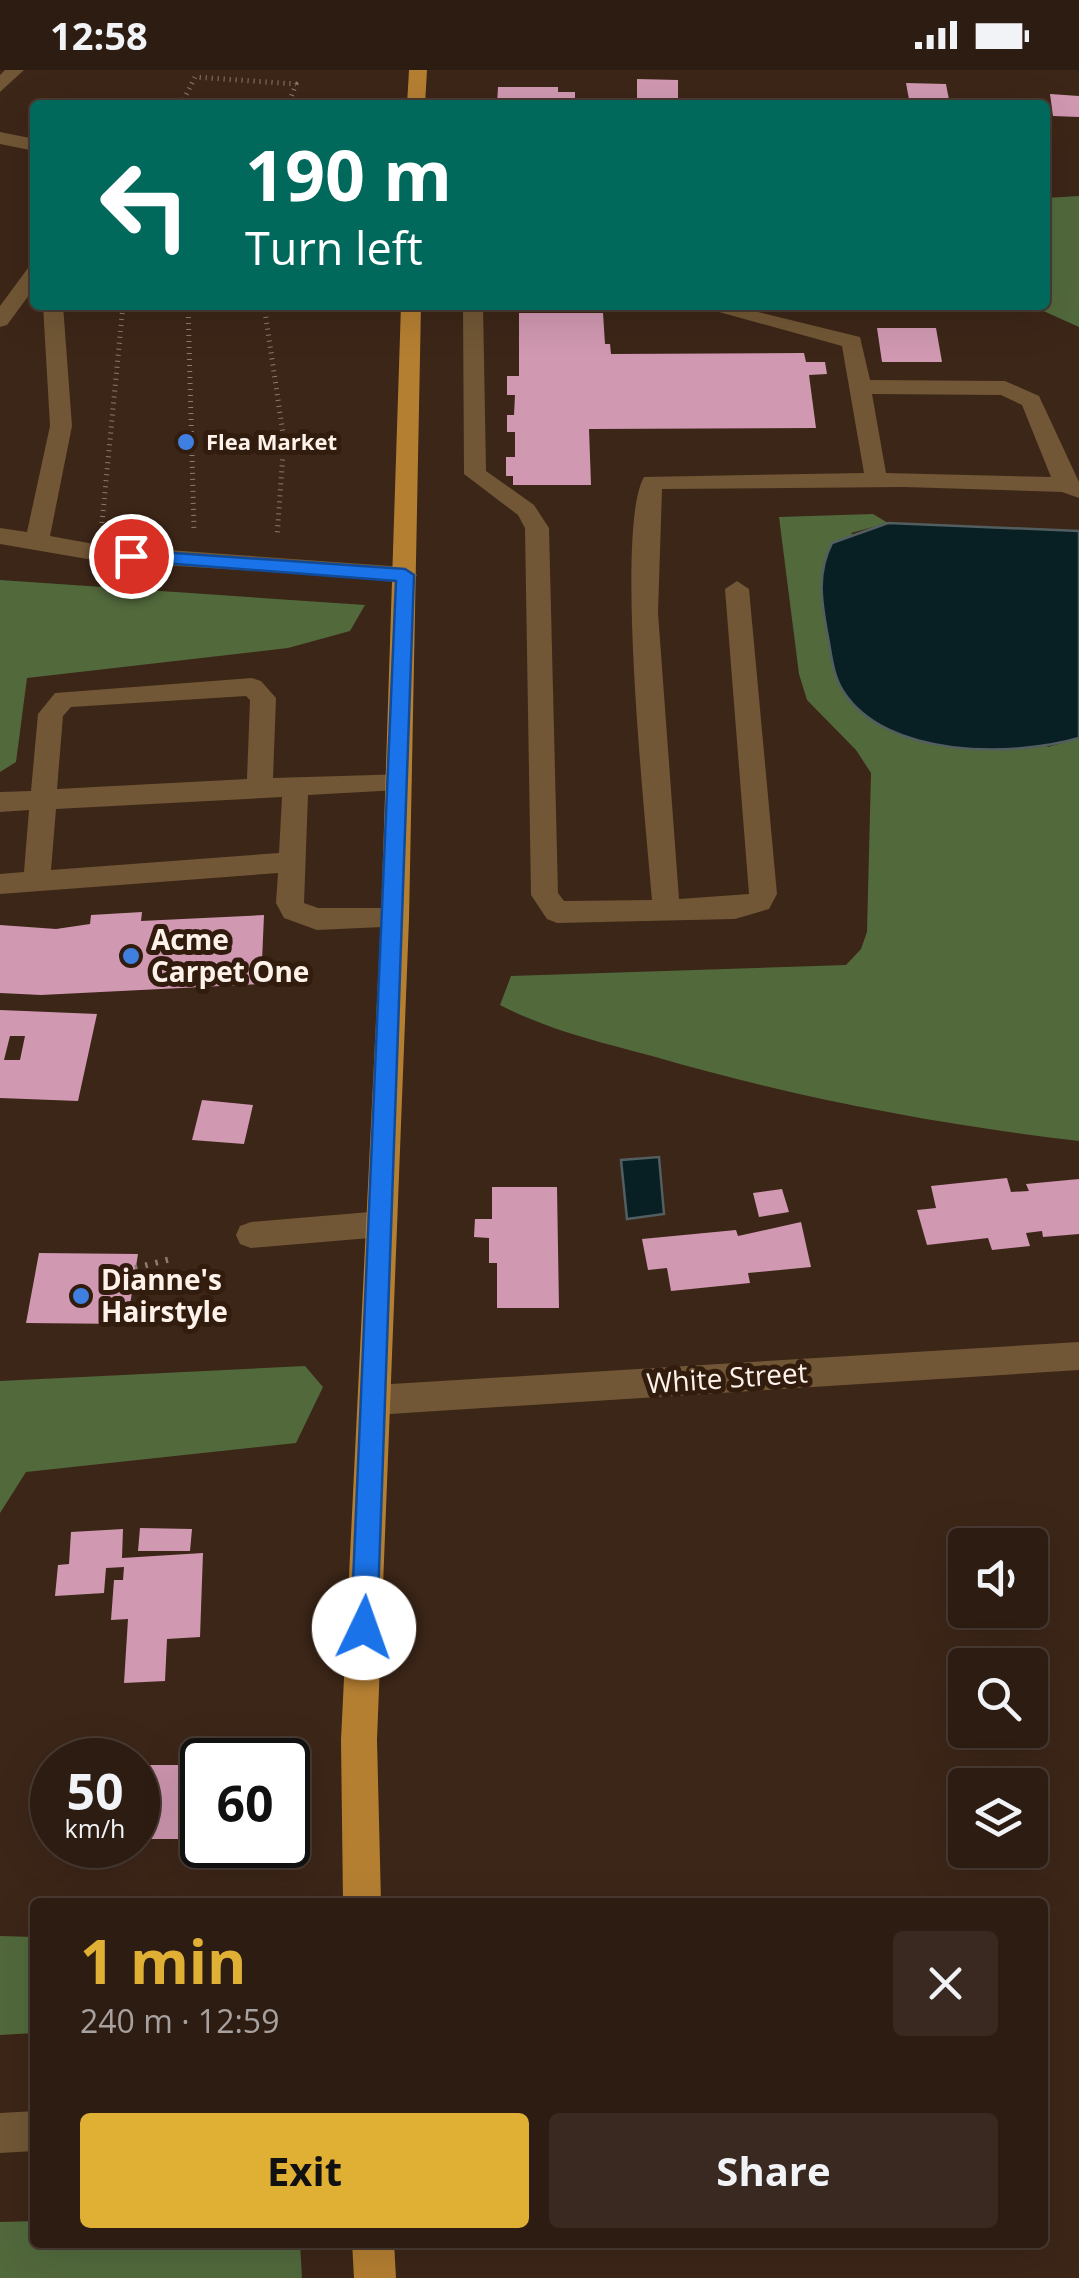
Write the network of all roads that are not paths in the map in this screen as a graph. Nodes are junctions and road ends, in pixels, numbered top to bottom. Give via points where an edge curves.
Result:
1 (15, 70) edge
2 (418, 70) edge
3 (0, 86) edge
4 (416, 100) edge
5 (0, 138) edge
6 (30, 144) edge
7 (30, 279) edge
8 (53, 310) edge
9 (411, 310) edge
10 (473, 310) edge
11 (724, 310) edge
12 (0, 321) edge
13 (862, 387) junction
14 (876, 480) junction
15 (1072, 488) edge
16 (0, 536) edge
17 (37, 542) junction
18 (405, 575) junction
19 (737, 589) dead end
20 (400, 781) junction
21 (295, 787) junction
22 (260, 790) junction
23 (0, 802) edge
24 (44, 802) junction
25 (294, 862) junction
26 (36, 883) junction
27 (0, 884) edge
28 (666, 911) junction
29 (395, 919) junction
30 (382, 1224) junction
31 (251, 1236) dead end
32 (1079, 1356) edge
33 (376, 1400) junction
34 (362, 1898) edge
35 (30, 2131) edge
36 (0, 2132) edge
37 (373, 2248) edge
38 (374, 2278) edge

1 - 3 street
2 - 4 main road
5 - 6 street
7 - 12 street
8 - 17 street via 61,426
9 - 18 main road
10 - 28 street via 475,474 526,510 537,528 548,904 568,914
11 - 13 street via 852,342
13 - 14 street
13 - 15 street via 1004,388 1024,395
14 - 15 street
14 - 28 street via 660,479 646,488
16 - 17 street
17 - 18 street via 100,554
18 - 20 main road
19 - 28 street via 763,894 750,906
20 - 21 street
20 - 29 main road
21 - 22 street
21 - 25 street
22 - 24 street
22 - 24 street via 263,698 252,687 233,688 56,703
23 - 24 street
24 - 26 street
25 - 26 street
25 - 29 street via 294,911 317,919
26 - 27 street
29 - 30 main road
30 - 31 street
30 - 33 main road
32 - 33 street, White Street
33 - 34 main road via 359,1740
35 - 36 street
37 - 38 main road

